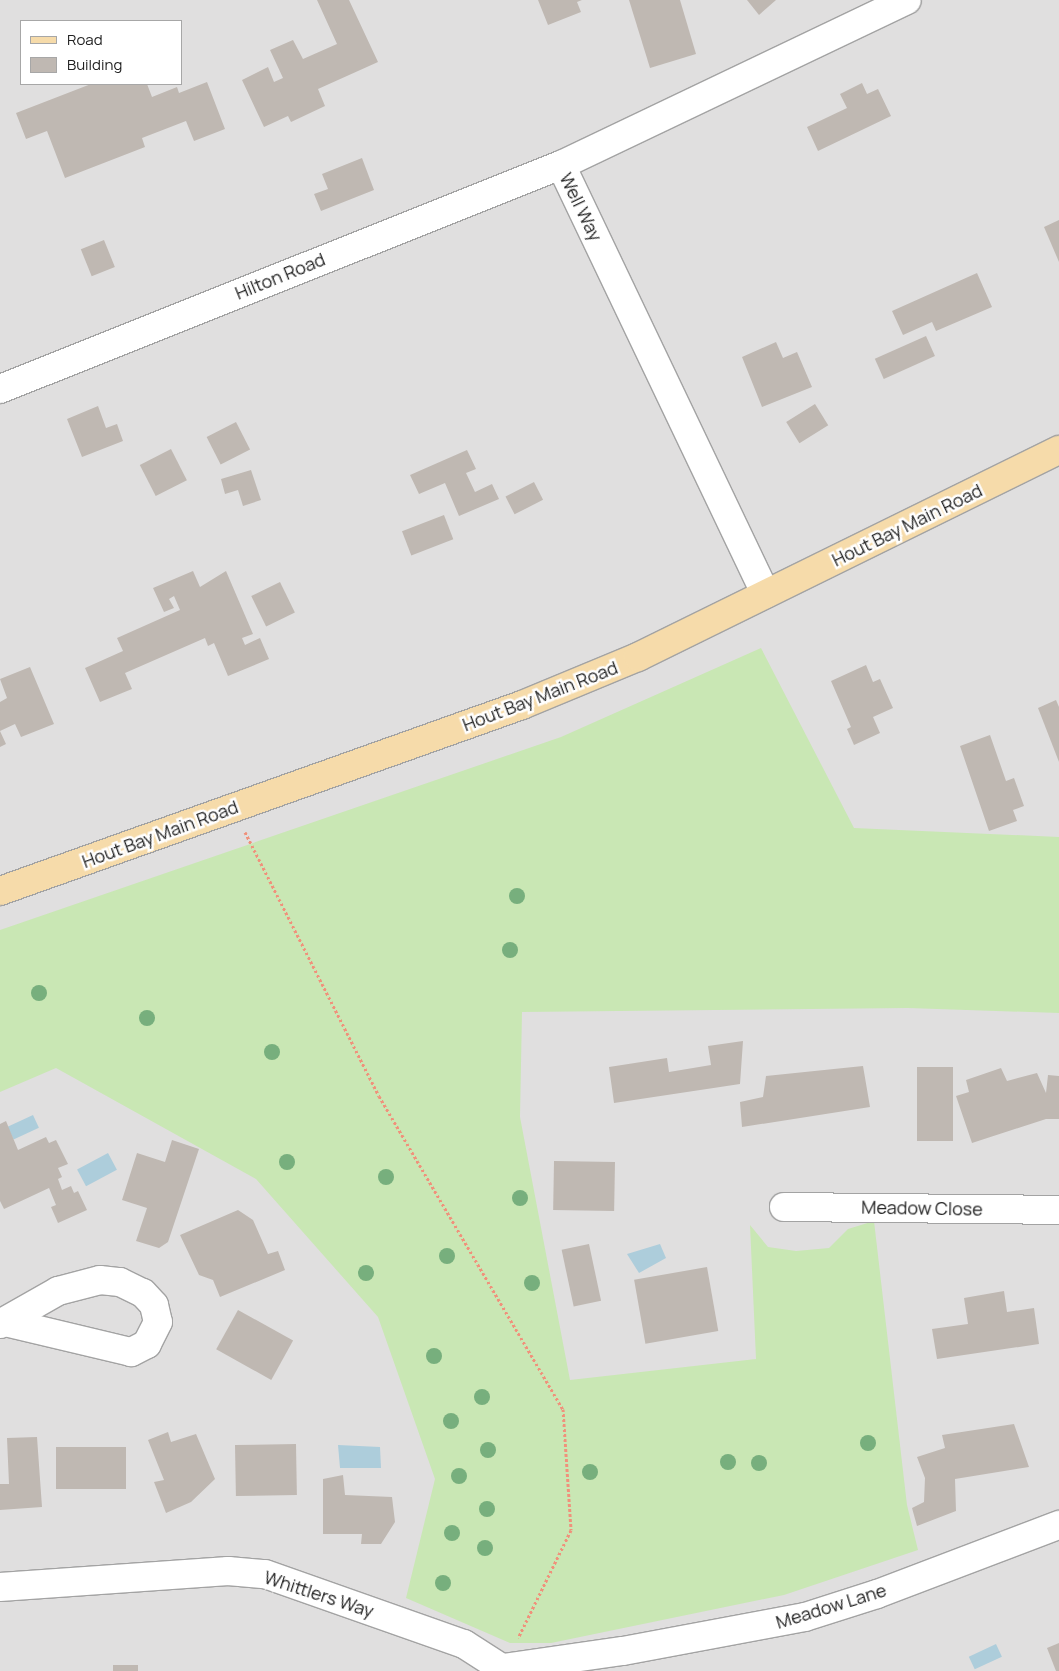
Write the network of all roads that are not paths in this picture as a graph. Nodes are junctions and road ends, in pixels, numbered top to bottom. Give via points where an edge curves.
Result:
1 (907, 0) edge
2 (561, 165) junction
3 (0, 389) edge
4 (1059, 450) edge
5 (766, 594) junction
6 (0, 891) edge
7 (784, 1207) dead end
8 (1059, 1210) edge
9 (3, 1323) edge
10 (1059, 1525) edge
11 (0, 1587) edge
12 (623, 1652) junction
13 (504, 1670) edge
14 (602, 1671) edge

1 - 2 street, Well Way
2 - 3 street, Hilton Road
2 - 5 street, Well Way
4 - 5 main road, Hout Bay Main Road
5 - 6 main road, Hout Bay Main Road via 638,657 522,705
7 - 8 street, Meadow Close
9 - 9 street via 58,1291 100,1280 120,1282 143,1293 154,1305 158,1322 148,1344 131,1352
10 - 12 street, Meadow Lane via 877,1594 805,1617
11 - 13 street, Whittlers Way via 228,1571 265,1574 464,1644
12 - 13 street, Meadow Lane
12 - 14 street

